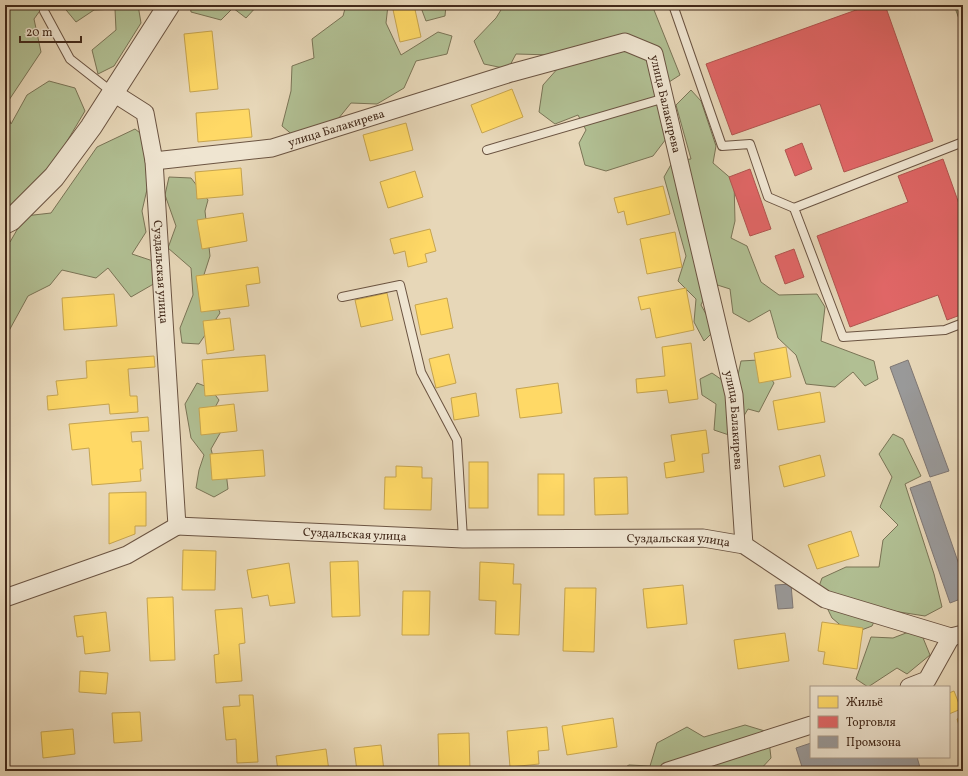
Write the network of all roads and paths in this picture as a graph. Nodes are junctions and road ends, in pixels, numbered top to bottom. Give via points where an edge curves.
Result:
1 (168, 5) edge
2 (673, 5) edge
3 (44, 11) dead end
4 (112, 92) junction
5 (664, 98) junction
6 (963, 142) edge
7 (487, 150) dead end
8 (154, 161) junction
9 (794, 208) junction
10 (5, 223) edge
11 (342, 297) dead end
12 (963, 324) edge
13 (177, 526) junction
14 (463, 539) junction
15 (744, 545) junction
16 (5, 598) edge
17 (957, 635) edge
18 (912, 686) edge
19 (810, 725) edge
20 (668, 771) edge

1 - 4 street
2 - 9 lane via 722,146 750,144 768,197
3 - 4 lane via 70,59
4 - 8 street, Суздальская улица via 145,113
4 - 10 street via 91,127 54,178
5 - 7 lane
5 - 8 street, улица Балакирева via 654,54 625,42 511,73 272,148
5 - 15 street, улица Балакирева via 734,395
6 - 9 lane
8 - 13 street, Суздальская улица
9 - 12 lane via 843,337 945,330
11 - 14 lane via 400,285 421,372 457,440
13 - 14 street, Суздальская улица
13 - 16 street via 127,555
14 - 15 street, Суздальская улица via 703,538
15 - 17 street, Суздальская улица via 825,599
17 - 18 street via 927,680
19 - 20 street

